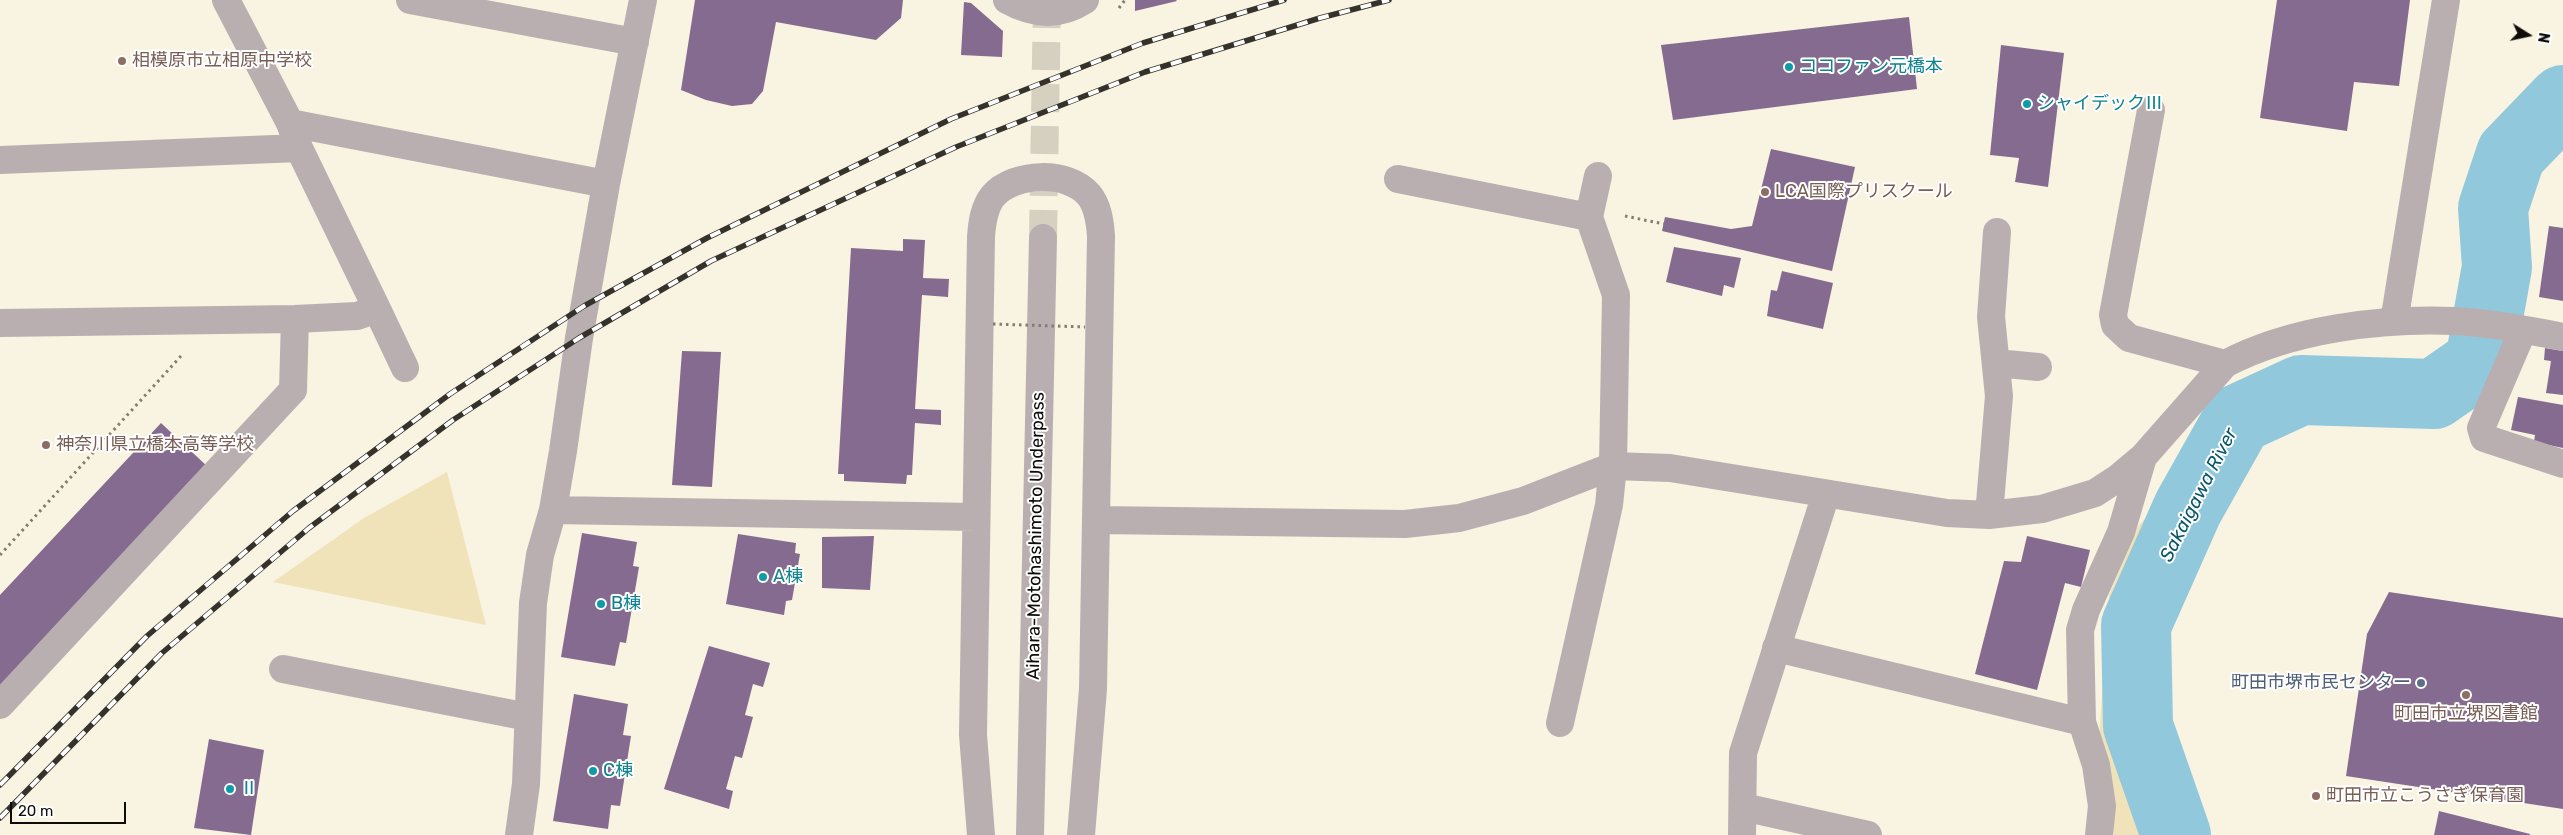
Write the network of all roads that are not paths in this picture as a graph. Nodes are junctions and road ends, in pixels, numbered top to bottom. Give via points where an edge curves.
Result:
1 (226, 0) edge
2 (410, 0) edge
3 (643, 0) edge
4 (1007, 0) edge
5 (1085, 0) edge
6 (2446, 0) edge
7 (636, 42) junction
8 (2151, 110) dead end
9 (295, 135) junction
10 (0, 160) edge
11 (1598, 176) dead end
12 (1398, 179) dead end
13 (606, 184) junction
14 (1589, 217) junction
15 (1997, 232) dead end
16 (1043, 238) tunnel mouth
17 (377, 309) junction
18 (295, 319) junction
19 (2394, 322) junction
20 (0, 323) edge
21 (2518, 329) junction
22 (2563, 337) edge
23 (1996, 363) junction
24 (2226, 364) junction
25 (2038, 367) dead end
26 (405, 368) dead end
27 (2143, 457) junction
28 (2563, 464) edge
29 (1614, 466) junction
30 (1826, 494) junction
31 (553, 510) junction
32 (1989, 515) junction
33 (976, 517) junction
34 (1097, 520) junction
35 (1776, 648) junction
36 (283, 668) dead end
37 (0, 705) edge
38 (528, 717) junction
39 (2082, 722) junction
40 (1560, 723) dead end
41 (1743, 807) junction
42 (518, 835) edge
43 (981, 835) edge
44 (1030, 835) edge
45 (1081, 835) edge
46 (1742, 835) edge
47 (1868, 835) edge
48 (2099, 835) edge

1 - 9 street
2 - 7 street
3 - 7 street
4 - 5 street via 1033,11 1051,13 1066,11
6 - 19 street
7 - 13 street
8 - 24 street via 2113,315 2115,325 2129,338
9 - 10 street
9 - 13 street
9 - 17 street
11 - 14 street
12 - 14 street
13 - 31 street
14 - 29 street via 1616,295
15 - 23 street via 1991,317
16 - 44 street, Aihara-Motohashimoto Underpass
17 - 18 street via 357,316
17 - 26 street
18 - 20 street
18 - 37 street via 293,390
19 - 21 street via 2455,321
19 - 24 street via 2297,336
21 - 22 street
21 - 28 street via 2481,428 2484,438
23 - 25 street
23 - 32 street via 1999,396
24 - 27 street
27 - 32 street via 2095,493 2042,509
27 - 39 street via 2121,532 2080,630
29 - 30 street via 1670,468
29 - 34 street via 1523,501 1459,518 1405,524
29 - 40 street via 1609,505
30 - 32 street via 1947,513
30 - 35 street
31 - 33 street
31 - 38 street via 540,555 533,603
33 - 34 street via 982,222 992,198 1000,190 1015,183 1047,178 1080,187 1090,196 1100,221
33 - 43 street via 973,735
34 - 45 street via 1093,689
35 - 39 street
35 - 41 street via 1743,753
36 - 38 street
38 - 42 street via 526,784
39 - 48 street via 2097,773 2102,806
41 - 46 street
41 - 47 street

